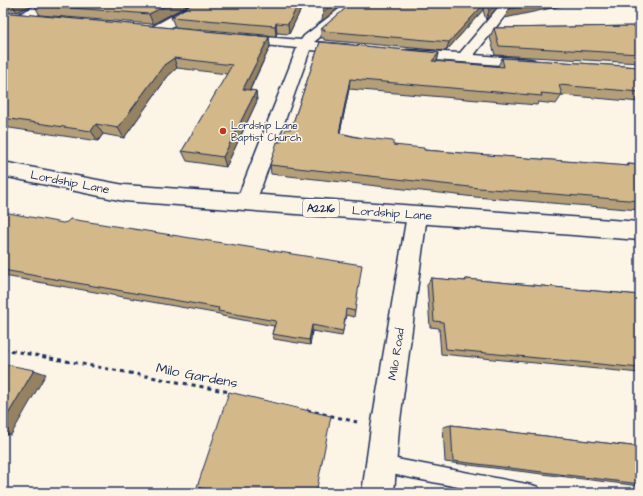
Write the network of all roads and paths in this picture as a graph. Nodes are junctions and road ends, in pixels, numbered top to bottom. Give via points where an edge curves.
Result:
1 (51, 3) edge
2 (204, 3) edge
3 (355, 3) edge
4 (509, 3) edge
5 (3, 15) edge
6 (18, 18) junction
7 (49, 21) edge
8 (3, 28) edge
9 (140, 29) edge
10 (155, 31) junction
11 (179, 33) edge
12 (226, 38) edge
13 (305, 45) junction
14 (360, 50) edge
15 (392, 53) edge
16 (463, 59) junction
17 (542, 64) edge
18 (3, 169) edge
19 (246, 202) junction
20 (417, 215) junction
21 (640, 231) edge
22 (3, 348) edge
23 (231, 393) edge
24 (300, 409) edge
25 (385, 428) junction
26 (381, 463) junction
27 (378, 493) edge
28 (532, 493) edge

1 - 6 street
2 - 10 street
3 - 13 street via 309,39
4 - 16 street
5 - 6 street
6 - 7 street
6 - 8 street
9 - 10 street
10 - 11 street
12 - 13 street
13 - 14 street
13 - 19 street
15 - 16 street
16 - 17 street
18 - 19 street, Lordship Lane / A2216 via 124,193
19 - 20 street, Lordship Lane / A2216
20 - 21 street, Lordship Lane / A2216
20 - 25 street, Milo Road
22 - 23 path, Milo Gardens
24 - 25 path
25 - 26 street, Milo Road
26 - 27 street, Milo Road
26 - 28 lane via 421,473

